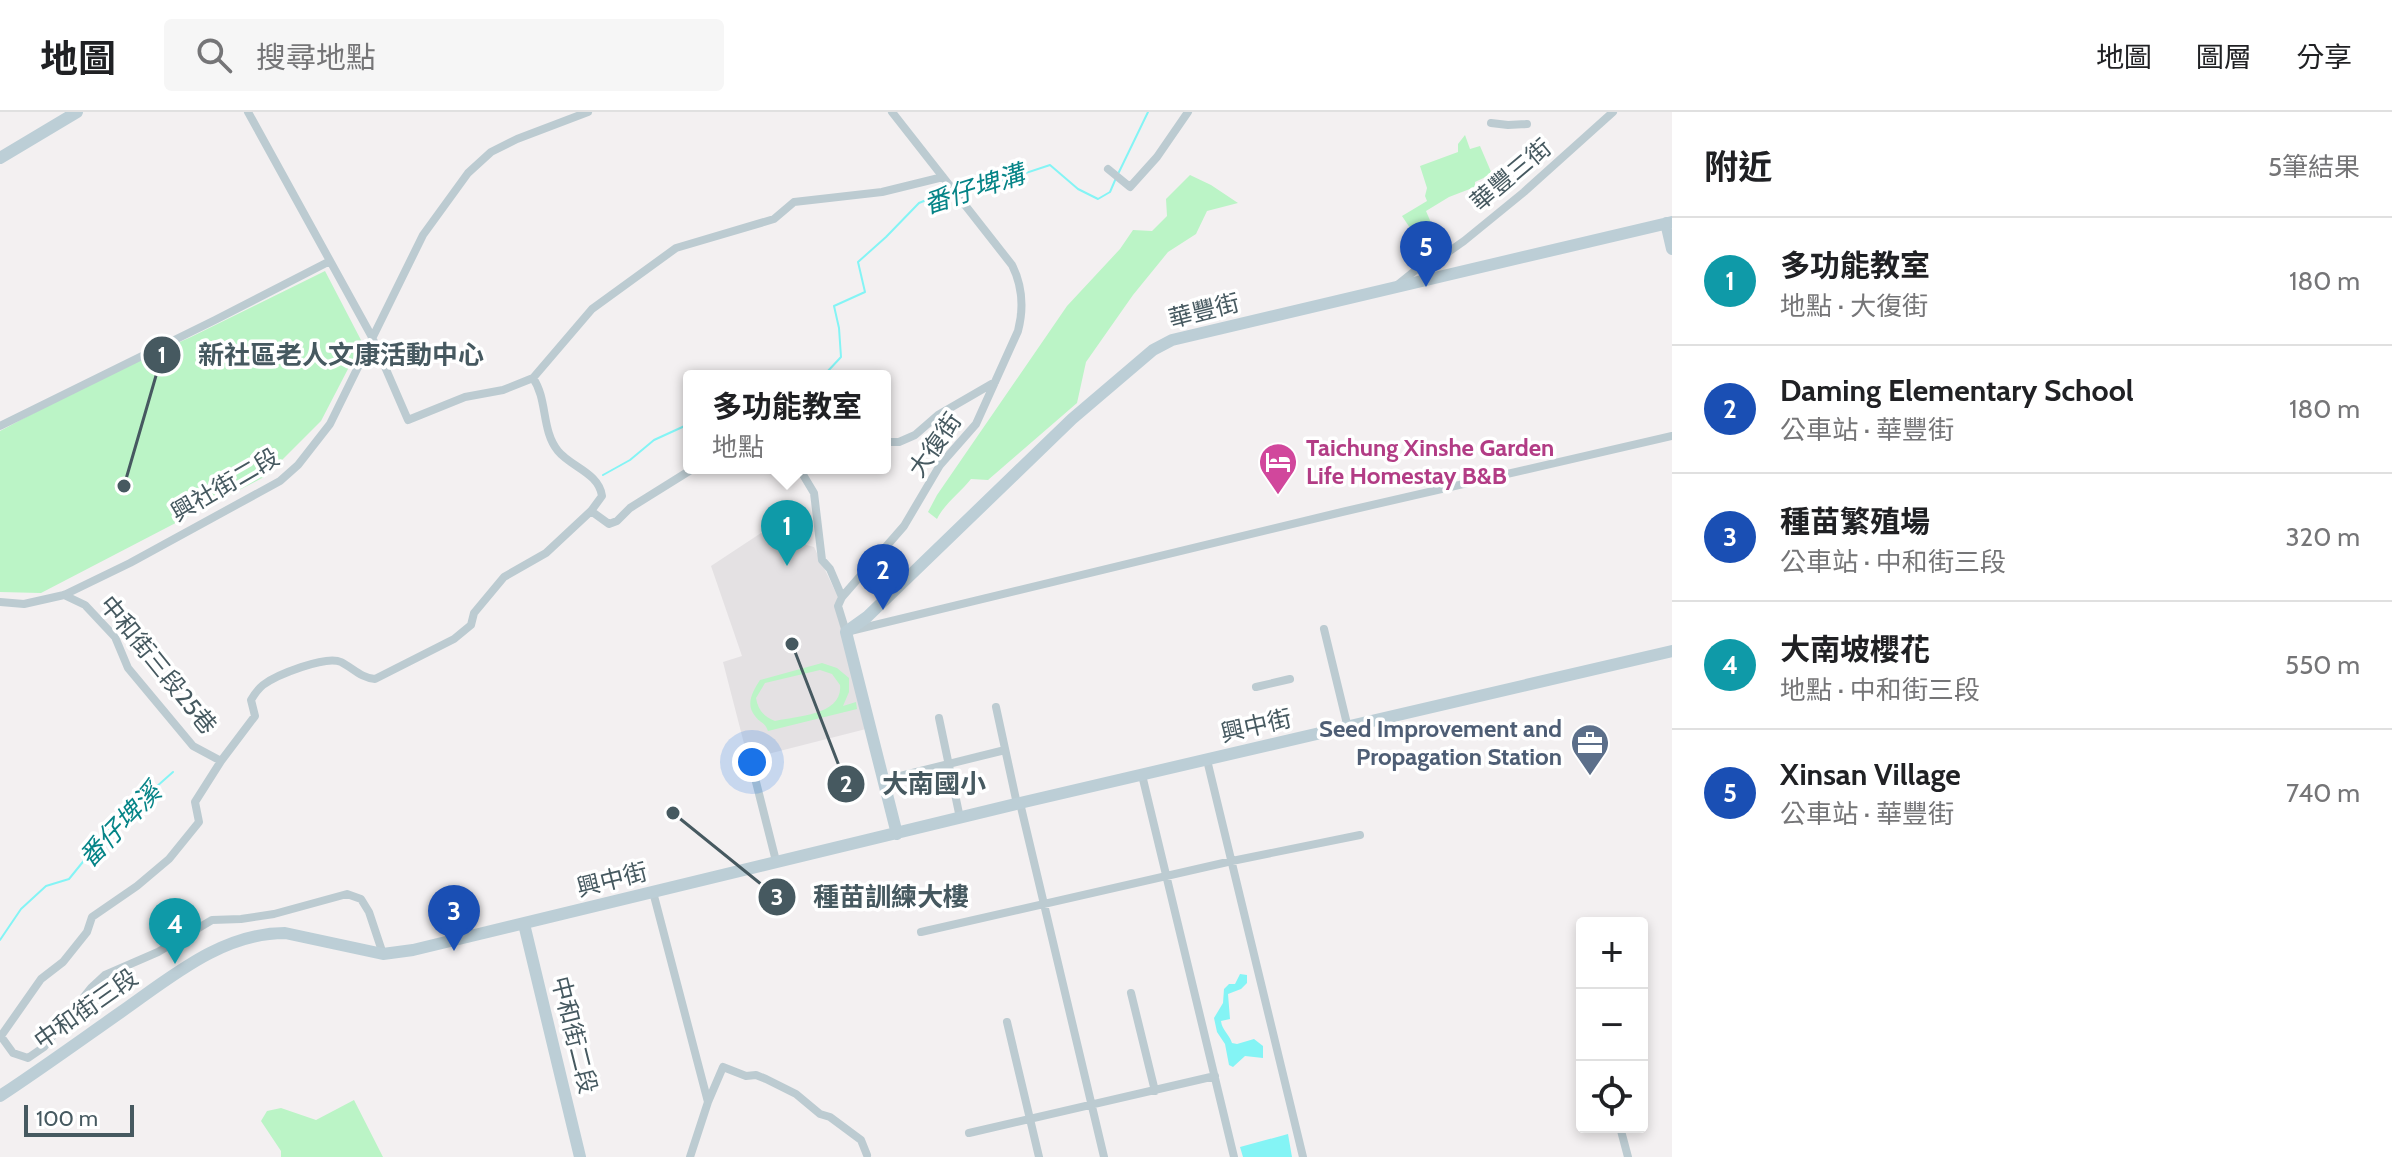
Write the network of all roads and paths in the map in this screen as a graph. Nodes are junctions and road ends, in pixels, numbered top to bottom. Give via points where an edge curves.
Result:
1 (77, 112) edge
2 (248, 112) edge
3 (588, 112) edge
4 (892, 112) edge
5 (1188, 112) edge
6 (1613, 112) edge
7 (1491, 123) dead end
8 (1527, 124) dead end
9 (0, 158) edge
10 (1108, 169) dead end
11 (943, 177) junction
12 (1669, 223) edge
13 (1672, 249) edge
14 (330, 261) junction
15 (1392, 289) junction
16 (372, 337) junction
17 (533, 378) junction
18 (995, 381) junction
19 (0, 426) edge
20 (1672, 436) edge
21 (891, 442) edge
22 (684, 474) edge
23 (803, 474) edge
24 (591, 511) junction
25 (64, 595) junction
26 (842, 597) junction
27 (0, 602) edge
28 (1324, 629) dead end
29 (846, 632) junction
30 (1672, 651) edge
31 (1290, 679) dead end
32 (1256, 687) dead end
33 (996, 707) dead end
34 (939, 718) dead end
35 (1348, 728) junction
36 (1005, 750) junction
37 (1207, 760) junction
38 (221, 761) junction
39 (949, 764) junction
40 (1142, 775) junction
41 (755, 778) dead end
42 (884, 780) junction
43 (1018, 804) junction
44 (960, 818) junction
45 (897, 834) junction
46 (1360, 835) dead end
47 (776, 861) junction
48 (1232, 861) junction
49 (1166, 876) junction
50 (653, 892) junction
51 (1044, 904) junction
52 (524, 924) junction
53 (921, 932) dead end
54 (383, 954) junction
55 (1131, 993) dead end
56 (1007, 1022) dead end
57 (0, 1035) edge
58 (1215, 1076) junction
59 (1155, 1091) junction
60 (0, 1096) edge
61 (708, 1102) junction
62 (1091, 1105) junction
63 (1030, 1120) junction
64 (969, 1133) dead end
65 (1622, 1133) edge
66 (867, 1155) edge
67 (580, 1157) edge
68 (690, 1157) edge
69 (1039, 1157) edge
70 (1104, 1157) edge
71 (1234, 1157) edge
72 (1303, 1157) edge
73 (1628, 1157) edge

1 - 9 street
2 - 14 street
3 - 16 street, 興社街二段 via 491,152 468,173 423,235
4 - 11 street
5 - 10 street via 1130,187
6 - 15 street, 華豐三街 via 1464,241
7 - 8 street
11 - 17 street via 882,192 794,202 774,219 676,248 592,309
11 - 18 street via 1018,277 1022,315
12 - 13 street
12 - 15 street, 華豐街
14 - 16 street
14 - 19 street
15 - 29 street, 華豐街 via 1172,340 1153,350
16 - 17 street via 408,420
16 - 25 street, 興社街二段 via 330,424 280,481
17 - 24 street via 558,451 601,487 602,496
18 - 21 street, 大復街 via 915,435
18 - 26 street, 大復街 via 976,424 940,465 904,526
20 - 29 street
22 - 24 street via 617,521 609,524
23 - 26 street via 814,493 822,560
24 - 38 street, 中和街三段 via 546,553 504,577 474,613 471,625 454,639 375,679 328,660 261,686 251,700 255,716
25 - 27 street, 興社街二段 via 24,604
25 - 38 street, 中和街三段25巷 via 85,605 115,637 128,668 193,746
26 - 29 street via 838,606
28 - 35 street
29 - 42 street
30 - 35 street, 興中街
31 - 32 street
33 - 36 street
34 - 39 street
35 - 37 street, 興中街
36 - 39 street
36 - 43 street
37 - 40 street, 興中街
37 - 48 street
38 - 57 street, 中和街三段 via 195,802 199,822 169,859 92,917 87,932 41,979
39 - 42 street
39 - 44 street
40 - 43 street, 興中街
40 - 49 street
41 - 47 street
42 - 45 street
43 - 44 street, 興中街
43 - 51 street
44 - 45 street, 興中街
45 - 47 street, 興中街
46 - 48 street
47 - 50 street, 興中街
48 - 49 street
48 - 72 street
49 - 51 street
49 - 58 street
50 - 52 street, 興中街
50 - 61 street
51 - 53 street
51 - 62 street
52 - 54 street, 中和街三段
52 - 67 street, 中和街二段
54 - 57 street, 中和街三段 via 369,912 361,899 347,894 274,914 212,920 105,975 44,1047 28,1058 13,1053
54 - 60 street, 中和街三段 via 285,933 238,941 191,963
55 - 59 street
56 - 63 street
58 - 59 street
58 - 71 street
59 - 62 street
61 - 66 street via 723,1067 756,1075 789,1089 830,1117 861,1140
61 - 68 street
62 - 63 street
62 - 70 street
63 - 64 street
63 - 69 street
65 - 73 street

